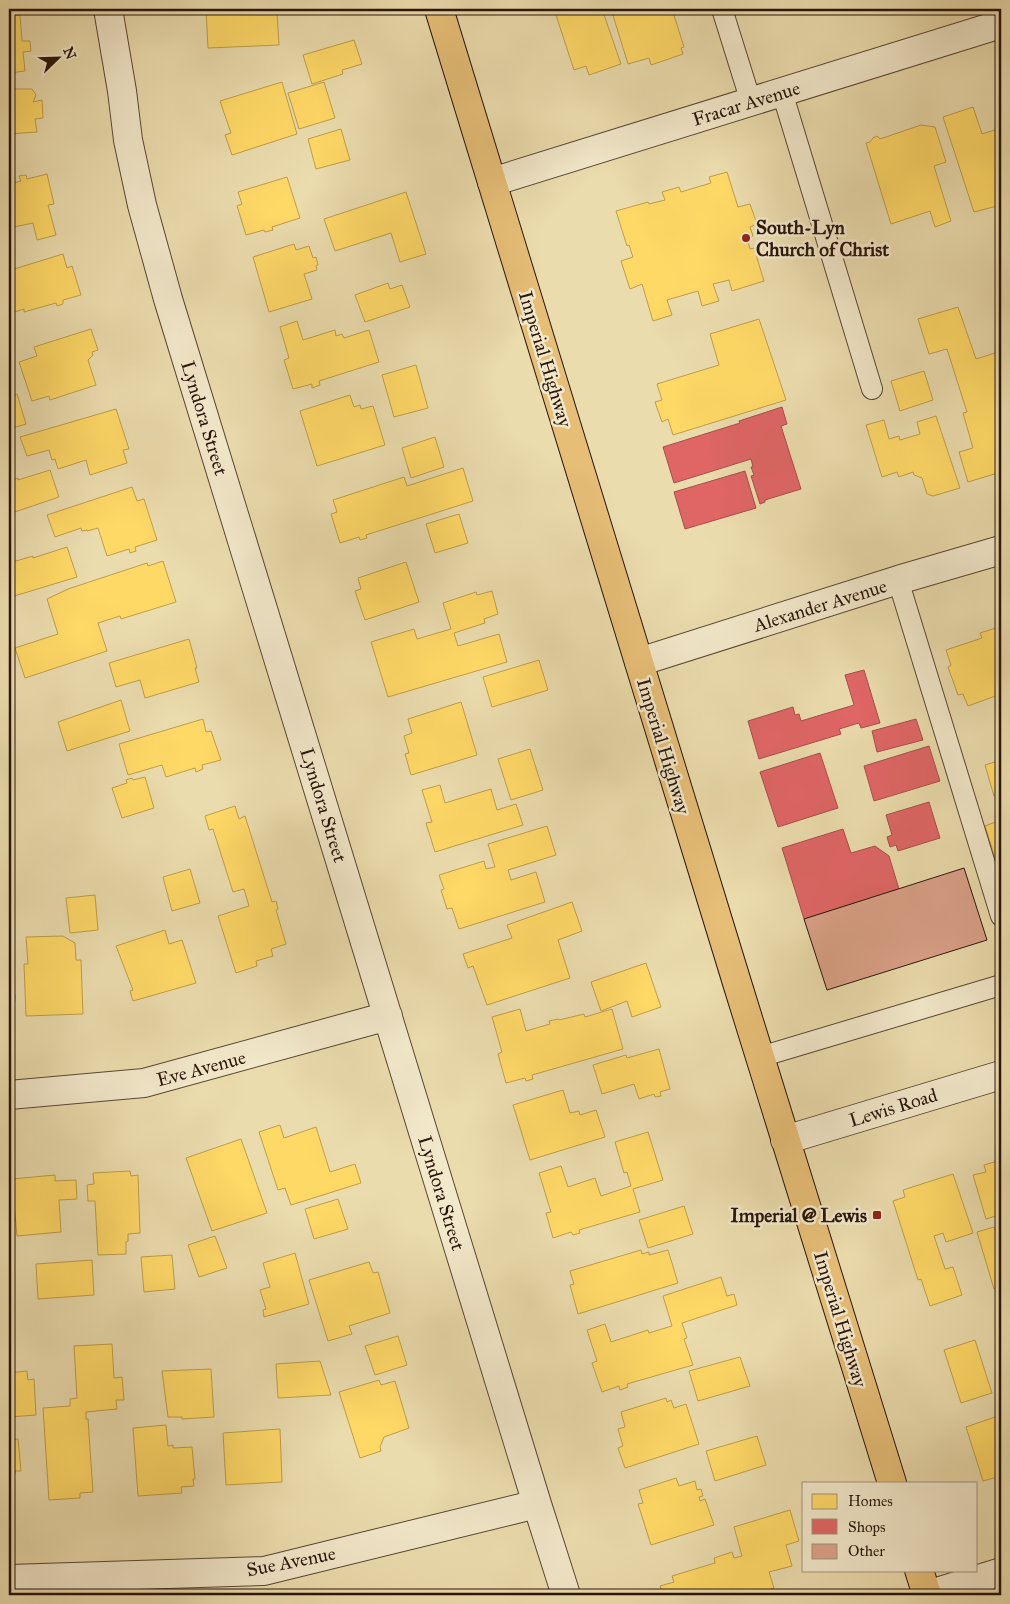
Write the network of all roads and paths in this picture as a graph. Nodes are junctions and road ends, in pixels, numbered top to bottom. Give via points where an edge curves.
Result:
1 (108, 9) edge
2 (439, 9) edge
3 (722, 9) edge
4 (1001, 24) edge
5 (782, 92) junction
6 (751, 102) junction
7 (492, 182) junction
8 (872, 389) dead end
9 (1001, 550) edge
10 (898, 580) junction
11 (639, 662) junction
12 (1001, 916) edge
13 (1001, 985) edge
14 (388, 1016) junction
15 (760, 1057) junction
16 (1001, 1075) edge
17 (9, 1095) edge
18 (785, 1140) junction
19 (892, 1482) edge
20 (537, 1504) junction
21 (920, 1572) edge
22 (1001, 1572) edge
23 (9, 1579) edge
24 (566, 1595) edge
25 (927, 1595) edge

1 - 14 street, Lyndora Street via 128,140 168,299
2 - 7 main road, Imperial Highway
3 - 6 lane
4 - 5 street, Fracar Avenue
5 - 6 street, Fracar Avenue
5 - 8 lane
6 - 7 street, Fracar Avenue
7 - 11 main road, Imperial Highway
9 - 10 street, Alexander Avenue
10 - 11 street, Alexander Avenue
10 - 12 lane
11 - 15 main road, Imperial Highway
13 - 15 lane
14 - 17 street, Eve Avenue via 144,1083
14 - 20 street, Lyndora Street
15 - 18 main road, Imperial Highway
16 - 18 street, Lewis Road
18 - 19 main road, Imperial Highway
20 - 23 street, Sue Avenue via 264,1570
20 - 24 street, Lyndora Street
21 - 25 main road
22 - 25 street

